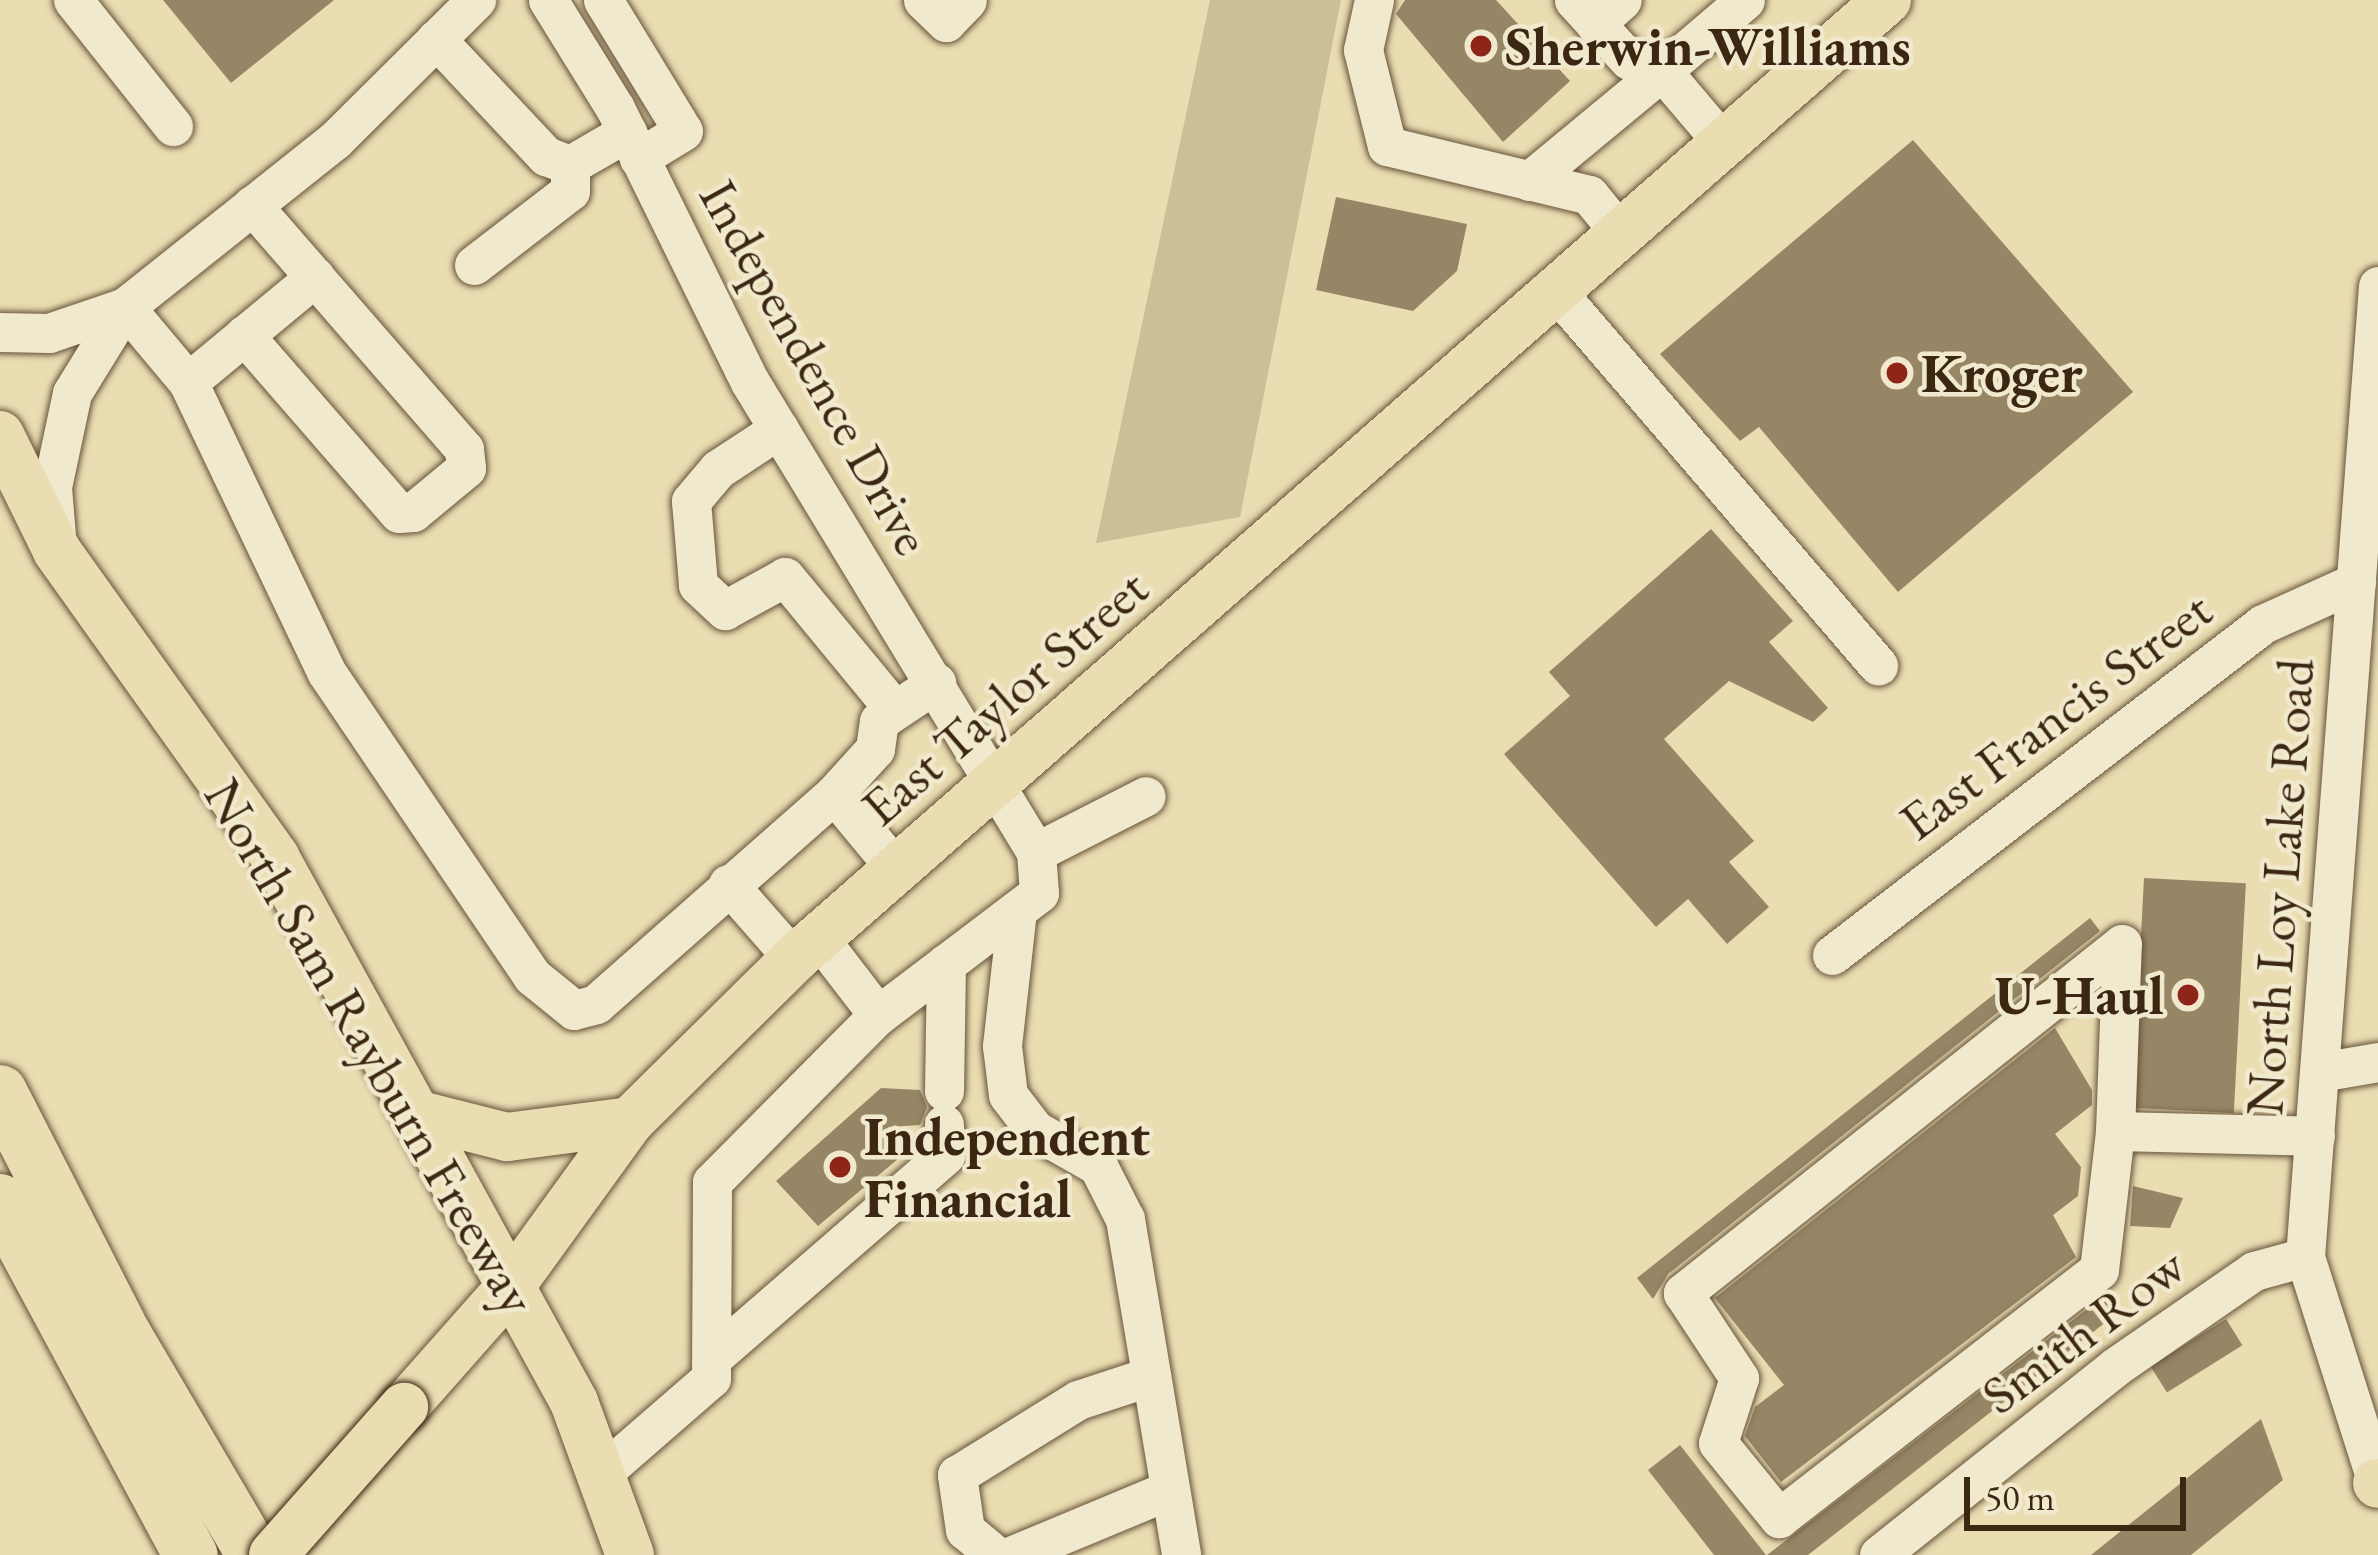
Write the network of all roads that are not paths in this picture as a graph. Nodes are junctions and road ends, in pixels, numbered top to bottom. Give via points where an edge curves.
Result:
1 (73, 0) edge
2 (476, 0) edge
3 (599, 0) edge
4 (923, 0) edge
5 (967, 0) edge
6 (1374, 0) edge
7 (1745, 0) edge
8 (1887, 0) edge
9 (1597, 8) edge
10 (556, 14) edge
11 (436, 39) junction
12 (1662, 71) junction
13 (173, 126) dead end
14 (1724, 143) junction
15 (633, 145) junction
16 (571, 165) junction
17 (1529, 181) junction
18 (253, 205) junction
19 (1621, 234) junction
20 (474, 265) dead end
21 (315, 277) junction
22 (2378, 286) edge
23 (1556, 291) junction
24 (125, 307) junction
25 (0, 332) edge
26 (244, 335) junction
27 (2376, 342) edge
28 (188, 382) junction
29 (779, 429) junction
30 (0, 435) edge
31 (2372, 445) edge
32 (57, 551) junction
33 (2364, 573) edge
34 (2365, 653) edge
35 (1878, 665) dead end
36 (936, 683) junction
37 (894, 709) junction
38 (2361, 760) edge
39 (998, 783) junction
40 (835, 794) junction
41 (1146, 796) dead end
42 (1036, 852) junction
43 (897, 870) junction
44 (728, 884) junction
45 (1017, 910) junction
46 (806, 948) junction
47 (1832, 955) dead end
48 (946, 963) junction
49 (878, 1015) junction
50 (2378, 1062) edge
51 (2320, 1072) junction
52 (0, 1092) edge
53 (416, 1114) junction
54 (630, 1121) junction
55 (2115, 1131) junction
56 (2315, 1136) junction
57 (0, 1201) edge
58 (2306, 1257) junction
59 (510, 1287) junction
60 (125, 1336) junction
61 (713, 1357) junction
62 (1151, 1376) junction
63 (603, 1472) junction
64 (2378, 1484) edge
65 (1169, 1490) junction
66 (191, 1555) edge
67 (254, 1555) edge
68 (273, 1555) edge
69 (293, 1555) edge
70 (630, 1555) edge
71 (995, 1555) edge
72 (1013, 1555) edge
73 (1181, 1555) edge
74 (1879, 1555) edge

1 - 13 street
2 - 11 street
3 - 10 street
3 - 15 street via 683,131
4 - 5 street via 946,22
6 - 17 street via 1363,50 1387,146
7 - 12 street
8 - 14 main road, East Taylor Street
9 - 12 street via 1629,60
10 - 15 street, Independence Drive
11 - 16 street via 546,156
11 - 18 street
12 - 14 street
12 - 17 street
14 - 19 main road, East Taylor Street
15 - 16 street
15 - 29 street, Independence Drive
16 - 20 street via 570,190
17 - 19 street via 1588,195
18 - 21 street
18 - 24 street
19 - 23 main road, East Taylor Street
21 - 26 street
21 - 26 street via 464,449 466,468 449,483 398,513
22 - 27 street, North Loy Lake Road
23 - 35 street
23 - 39 main road, East Taylor Street
24 - 25 street via 49,333
24 - 28 street
24 - 32 street via 83,362 61,431
26 - 28 street
27 - 31 street, North Loy Lake Road
28 - 44 street via 327,673 555,1000 574,1010 596,1004
29 - 36 street, Independence Drive
29 - 37 street via 718,469 692,501 698,585 725,610 784,577
30 - 32 main road, North Sam Rayburn Freeway
31 - 33 street, North Loy Lake Road
32 - 53 main road, North Sam Rayburn Freeway via 275,856
33 - 34 street, North Loy Lake Road
33 - 47 street, East Francis Street via 2263,624
34 - 38 street, North Loy Lake Road
36 - 37 street
36 - 39 street, Independence Drive
37 - 40 street via 879,721 875,749
38 - 51 street, North Loy Lake Road
39 - 42 street, Independence Drive
39 - 43 main road, East Taylor Street
40 - 43 street
40 - 44 street
41 - 42 street
42 - 45 street via 1039,893
43 - 46 main road, East Taylor Street
44 - 46 street
45 - 48 street
45 - 62 street via 1002,1046 1009,1095 1035,1130 1098,1166 1125,1219
46 - 49 street
46 - 54 main road, East Taylor Street
48 - 49 street
48 - 61 street via 945,1155
49 - 61 street via 712,1182
50 - 51 street
51 - 56 street, North Loy Lake Road
52 - 60 highway
53 - 54 main road via 507,1137
53 - 59 main road, North Sam Rayburn Freeway
54 - 59 main road, East Taylor Street
55 - 55 street via 2099,1270 1779,1518 1718,1443 1739,1378 1683,1293 2122,944
55 - 56 street
56 - 58 street, North Loy Lake Road
57 - 66 highway
58 - 64 street, North Loy Lake Road
58 - 74 street, Smith Row via 2254,1271 2115,1367
59 - 63 main road, North Sam Rayburn Freeway
59 - 68 main road, East Taylor Street, bridge
60 - 67 highway
60 - 69 highway
61 - 63 street via 711,1378
62 - 65 street
62 - 71 street via 1078,1400 956,1475 965,1530
63 - 70 main road, North Sam Rayburn Freeway
65 - 72 street
65 - 73 street

